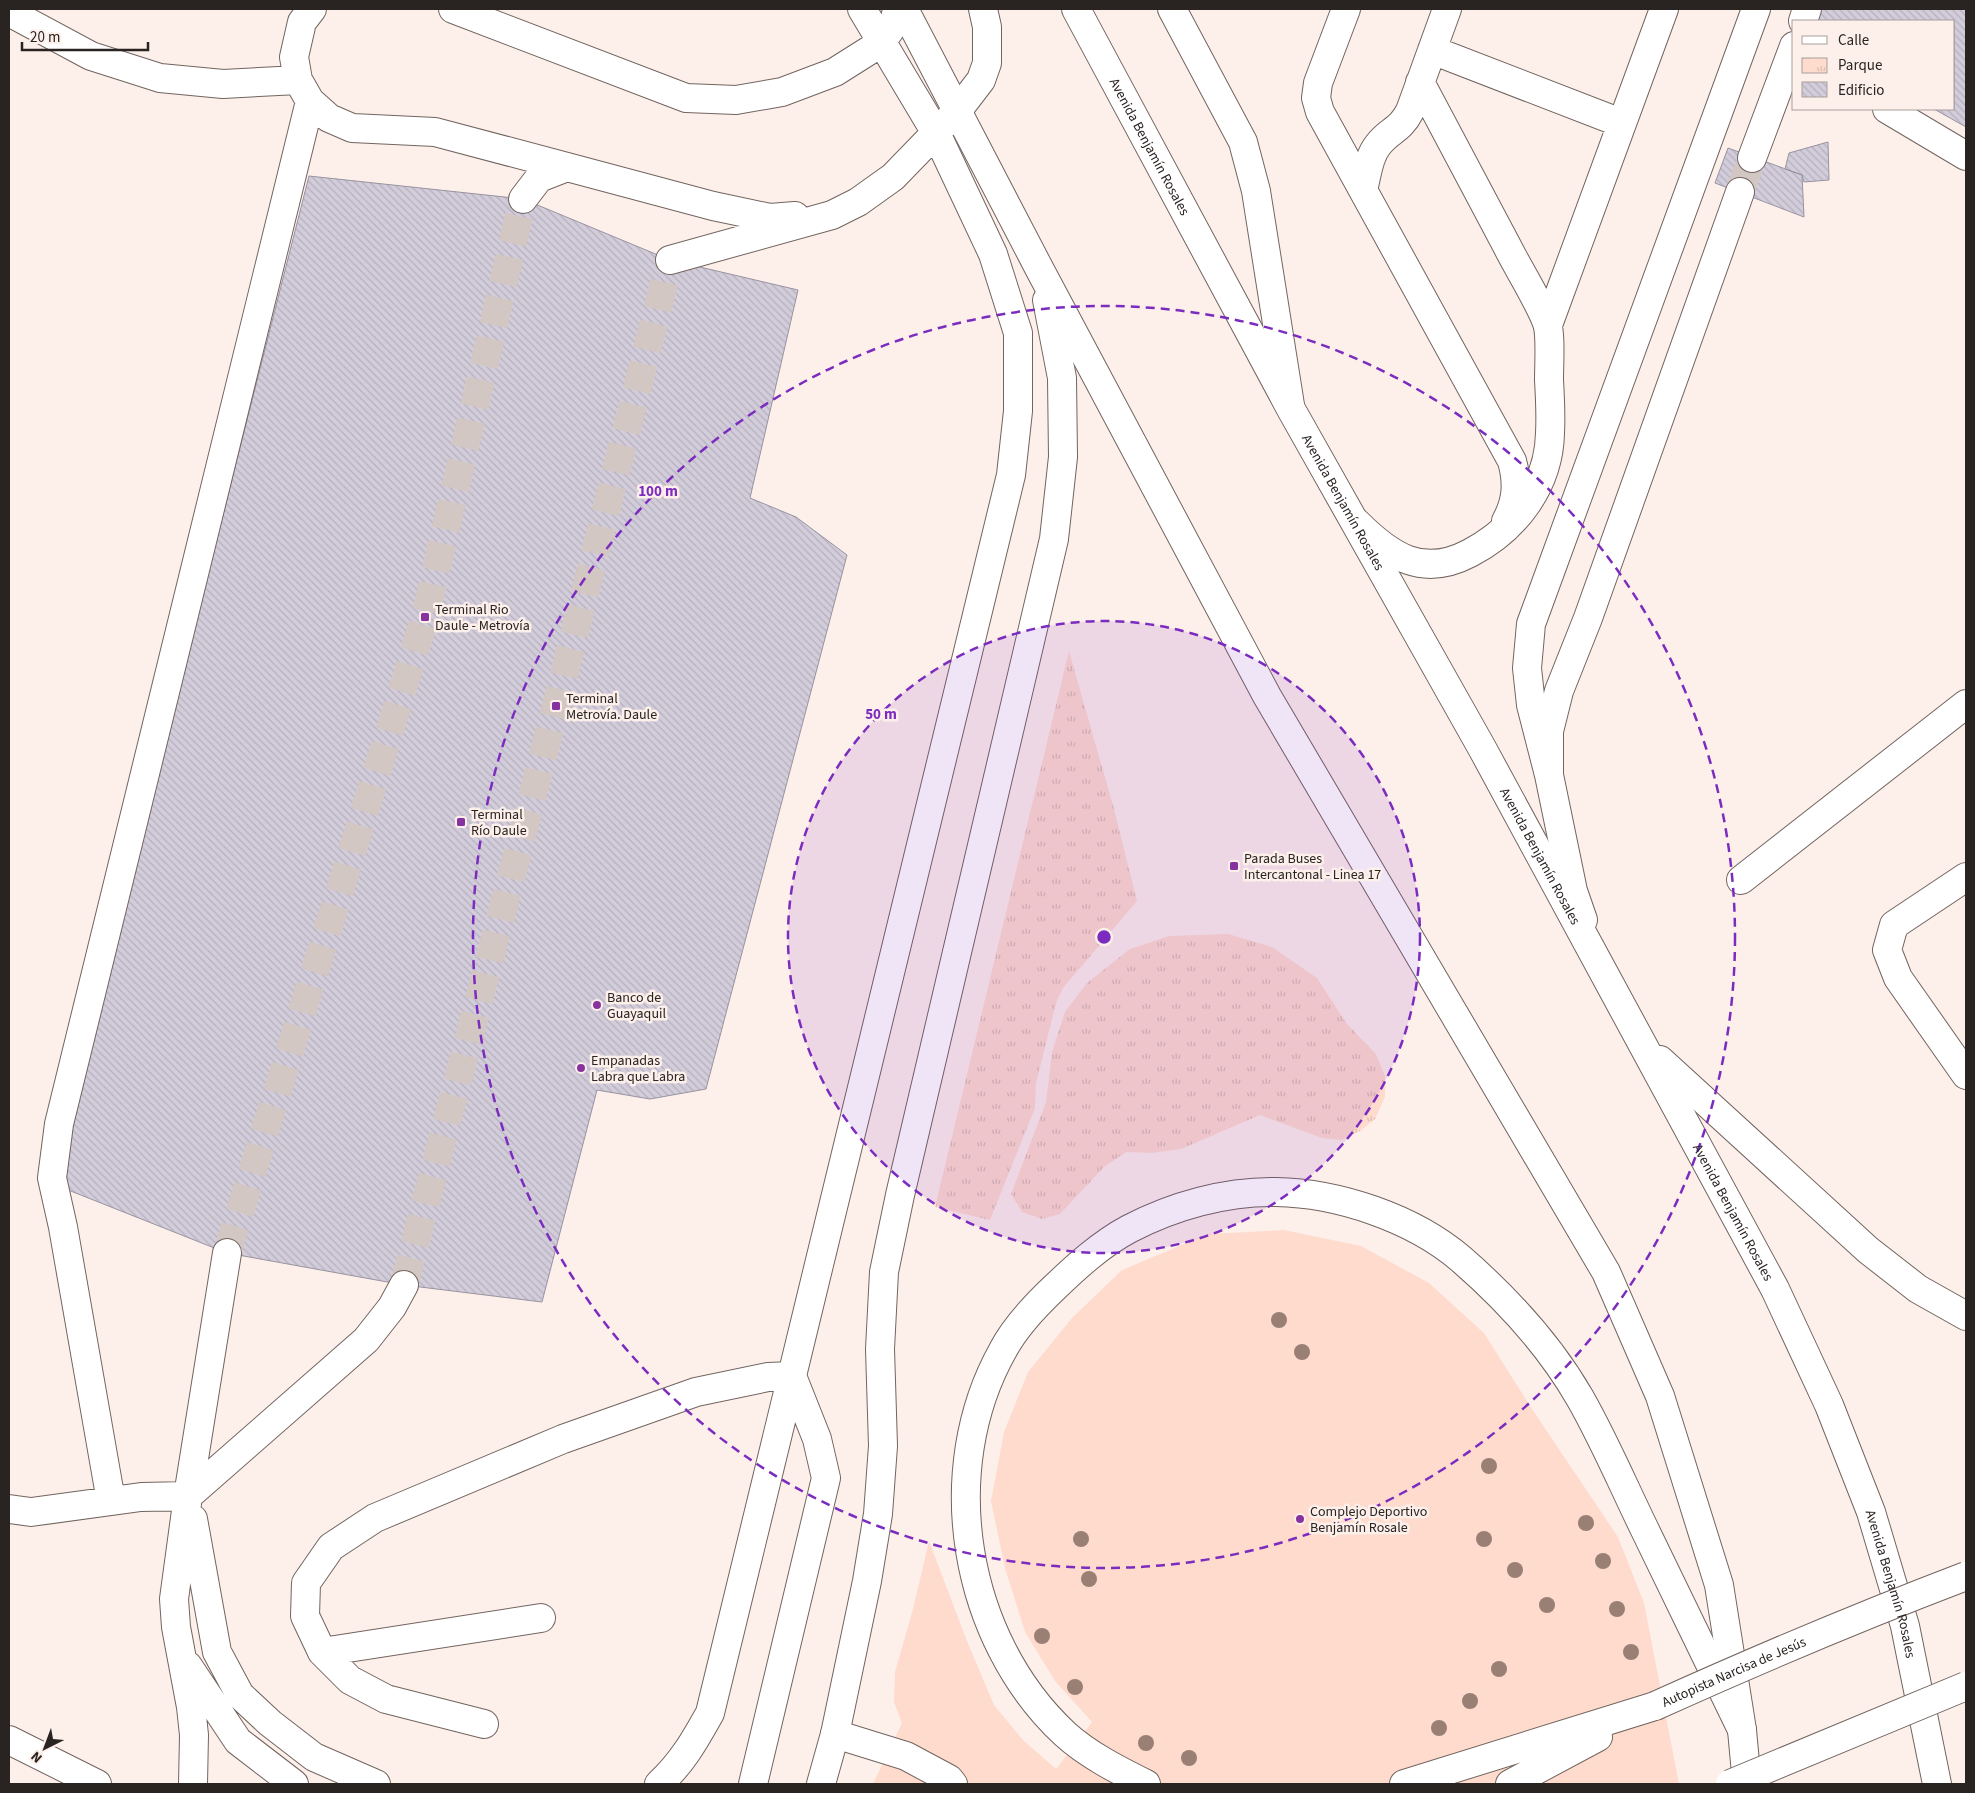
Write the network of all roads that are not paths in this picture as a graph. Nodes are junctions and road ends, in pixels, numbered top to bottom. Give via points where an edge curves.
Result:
1 (312, 9) edge
2 (453, 9) edge
3 (862, 9) edge
4 (897, 9) edge
5 (904, 9) edge
6 (983, 9) edge
7 (1076, 9) edge
8 (1346, 9) edge
9 (1447, 9) edge
10 (1664, 9) edge
11 (1756, 9) edge
12 (9, 12) edge
13 (1179, 16) edge
14 (881, 43) junction
15 (1432, 50) junction
16 (1792, 54) edge
17 (1420, 82) junction
18 (304, 91) junction
19 (958, 110) junction
20 (1888, 110) edge
21 (1621, 123) junction
22 (936, 133) junction
23 (1966, 156) edge
24 (1752, 158) tunnel mouth
25 (567, 167) junction
26 (1363, 190) junction
27 (1740, 192) tunnel mouth
28 (523, 199) tunnel mouth
29 (832, 215) junction
30 (670, 260) dead end
31 (1040, 270) junction
32 (1548, 325) junction
33 (1292, 411) junction
34 (1348, 512) junction
35 (1493, 538) junction
36 (1966, 704) edge
37 (1549, 775) junction
38 (1966, 877) edge
39 (1741, 880) dead end
40 (1595, 957) junction
41 (1644, 1046) junction
42 (1966, 1075) edge
43 (227, 1253) tunnel mouth
44 (404, 1285) tunnel mouth
45 (1966, 1316) edge
46 (792, 1376) junction
47 (188, 1496) junction
48 (111, 1501) junction
49 (9, 1509) edge
50 (1966, 1576) edge
51 (541, 1618) dead end
52 (322, 1652) junction
53 (180, 1655) junction
54 (1966, 1686) edge
55 (1655, 1706) junction
56 (484, 1724) dead end
57 (1742, 1730) junction
58 (835, 1734) junction
59 (1927, 1736) junction
60 (9, 1740) edge
61 (97, 1784) edge
62 (193, 1784) edge
63 (294, 1784) edge
64 (376, 1784) edge
65 (659, 1784) edge
66 (753, 1784) edge
67 (821, 1784) edge
68 (954, 1784) edge
69 (1146, 1784) edge
70 (1404, 1784) edge
71 (1510, 1784) edge
72 (1730, 1784) edge
73 (1748, 1784) edge
74 (1923, 1784) edge
75 (1936, 1784) edge

1 - 18 main road via 302,22 294,57
2 - 14 main road via 686,98 736,100 782,92 834,72
3 - 14 main road
4 - 14 main road via 894,24
5 - 19 main road
6 - 19 main road via 987,27 987,63 981,80
7 - 33 main road, Avenida Benjamín Rosales
8 - 26 main road via 1318,83 1316,98 1320,112
9 - 15 main road
10 - 21 main road
11 - 37 main road via 1531,624 1527,668 1531,705
12 - 18 main road via 91,56 160,78
13 - 33 main road via 1243,142 1256,191
14 - 22 main road
15 - 17 main road
15 - 21 main road
16 - 24 main road
17 - 26 main road via 1404,123 1377,145
17 - 32 main road
18 - 25 main road via 328,118 352,128 435,132
18 - 48 main road via 59,1124 52,1178
19 - 22 main road
19 - 31 main road
20 - 23 main road
21 - 32 main road
22 - 29 main road via 893,177 858,202
22 - 46 main road via 993,254 1018,333 1018,411 1012,466
25 - 28 main road via 539,178
25 - 29 main road via 770,218
26 - 35 main road via 1512,461 1516,493 1505,524
27 - 37 main road via 1559,691 1549,730
29 - 30 main road
31 - 57 main road via 1267,696 1606,1272 1660,1396 1719,1585
31 - 58 main road via 1062,378 1062,457 1054,539 884,1272 880,1349 883,1446 878,1514
32 - 35 main road via 1550,434 1545,464 1535,492 1509,525
33 - 34 main road, Avenida Benjamín Rosales
34 - 35 main road via 1389,552 1411,561 1437,565 1457,560
34 - 40 main road, Avenida Benjamín Rosales via 1482,748
36 - 39 main road
37 - 40 main road via 1573,891
38 - 42 main road via 1894,925 1887,950 1898,978
40 - 41 main road, Avenida Benjamín Rosales
41 - 45 main road via 1868,1250 1918,1289
41 - 59 main road, Avenida Benjamín Rosales via 1775,1289 1829,1405 1872,1512 1905,1626
43 - 47 main road
44 - 47 main road via 392,1308 366,1340
46 - 52 main road via 768,1377 696,1392 563,1439 375,1518 331,1547 306,1583 305,1616
46 - 65 main road via 710,1713 676,1768
46 - 66 main road via 817,1439 826,1478
47 - 48 main road
47 - 53 main road via 174,1599
47 - 64 main road via 217,1652 240,1695 314,1757
48 - 49 main road via 31,1512
50 - 55 main road, Autopista Narcisa de Jesús, bridge via 1764,1657
51 - 52 main road
52 - 56 main road via 350,1680 386,1699
53 - 62 main road via 194,1735
53 - 63 main road via 238,1741
54 - 72 main road, bridge
55 - 70 main road
55 - 71 main road, Autopista Narcisa de Jesús
57 - 69 main road via 1580,1398 1543,1342 1494,1290 1458,1256 1419,1230 1369,1208 1319,1196 1275,1192 1227,1196 1176,1209 1128,1230 1080,1263 1036,1306 1004,1348 982,1395 970,1446 966,1498 968,1545 980,1596 1006,1656 1036,1704 1066,1736 1108,1766
57 - 73 main road
58 - 67 main road
58 - 68 main road via 906,1756
59 - 74 main road
59 - 75 main road, Avenida Benjamín Rosales
60 - 61 main road

